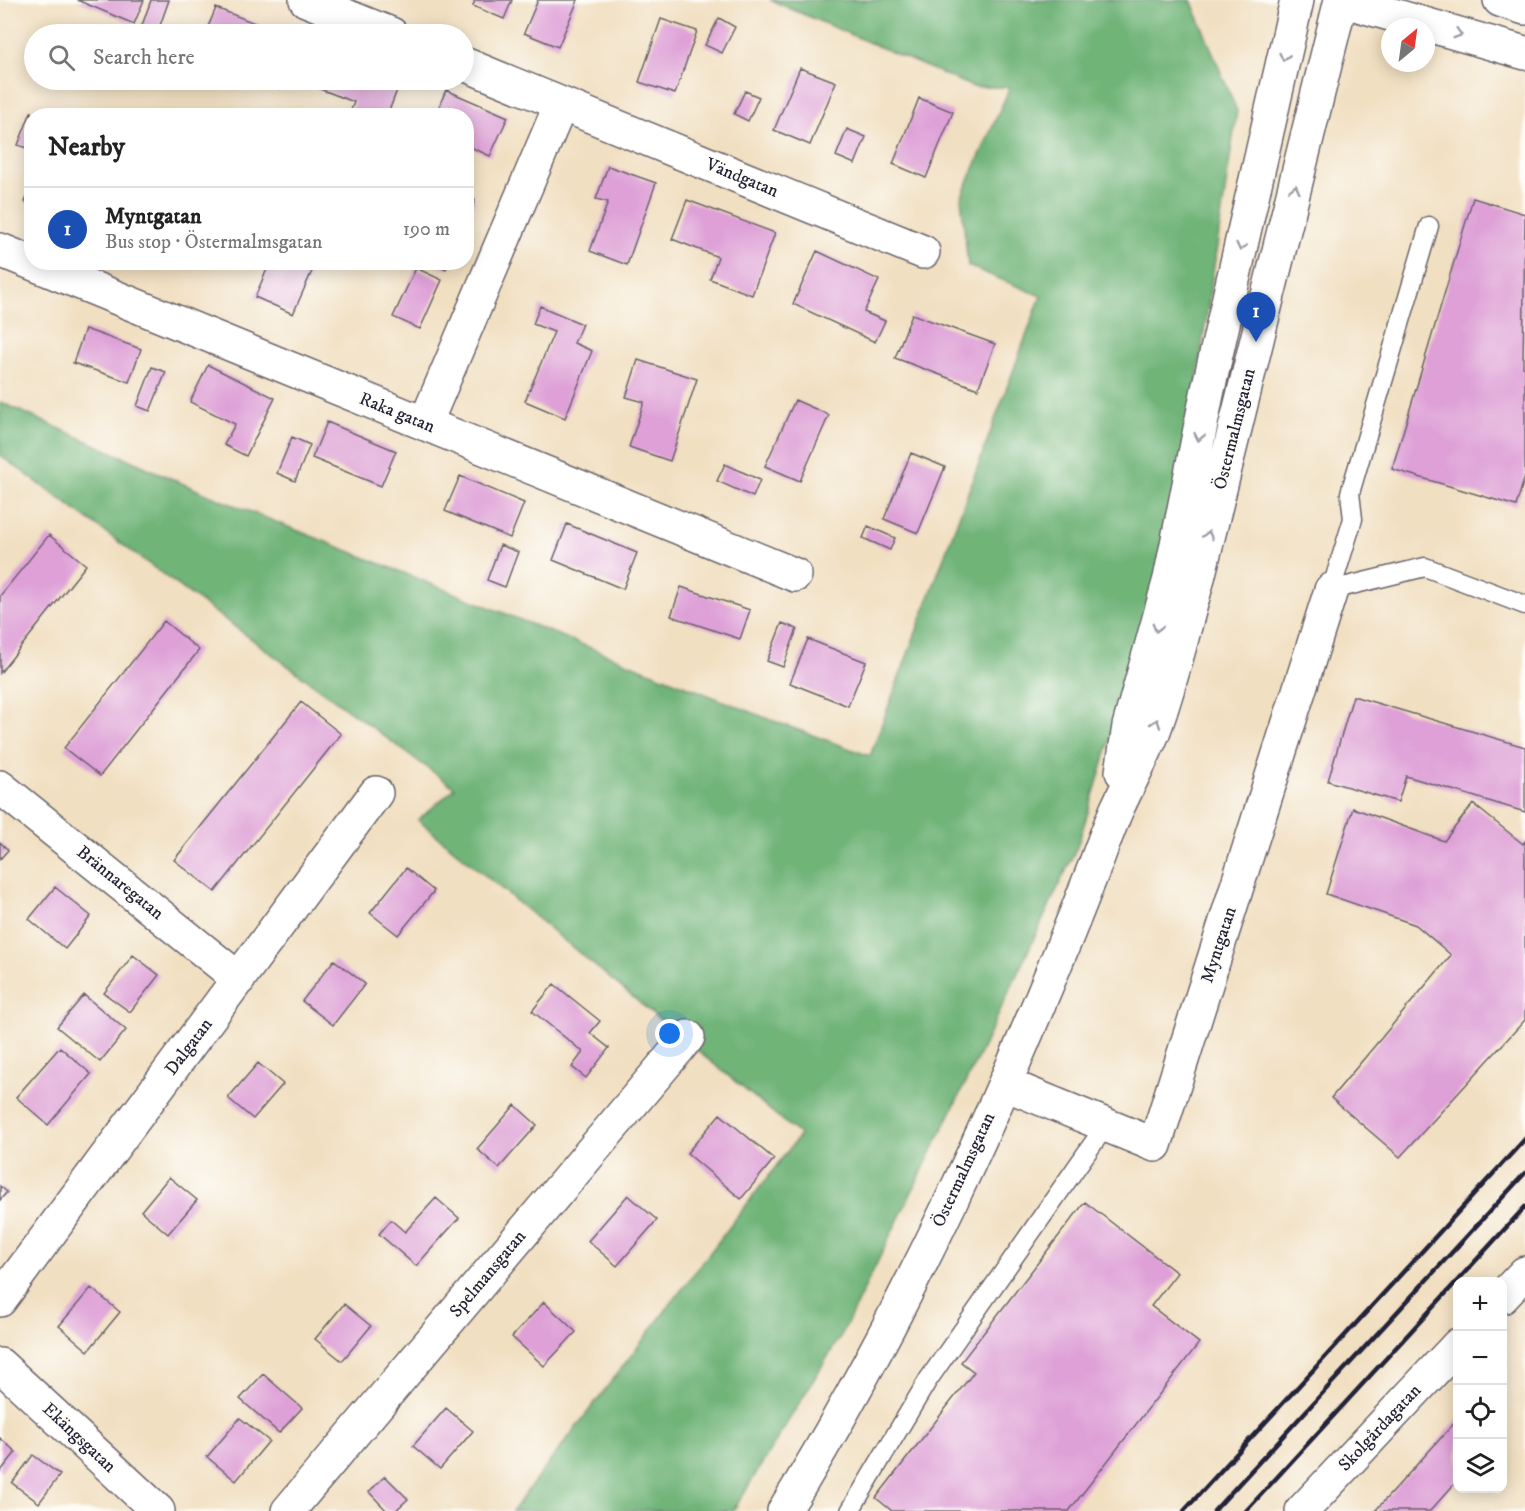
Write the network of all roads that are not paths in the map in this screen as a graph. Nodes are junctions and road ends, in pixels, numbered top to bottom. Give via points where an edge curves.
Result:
1 (306, 0) edge
2 (1298, 0) edge
3 (1341, 0) edge
4 (1500, 0) edge
5 (1525, 8) edge
6 (366, 24) edge
7 (1525, 53) edge
8 (474, 68) edge
9 (561, 104) junction
10 (1429, 226) dead end
11 (0, 251) edge
12 (923, 252) dead end
13 (24, 261) edge
14 (47, 270) edge
15 (425, 424) junction
16 (795, 575) dead end
17 (1331, 590) junction
18 (1525, 605) edge
19 (0, 787) edge
20 (376, 793) dead end
21 (1114, 815) junction
22 (239, 979) junction
23 (688, 1037) dead end
24 (1005, 1084) junction
25 (1106, 1125) junction
26 (1525, 1273) edge
27 (1507, 1293) edge
28 (0, 1300) edge
29 (1453, 1350) edge
30 (0, 1365) edge
31 (158, 1511) edge
32 (288, 1511) edge
33 (784, 1511) edge
34 (850, 1511) edge
35 (1302, 1511) edge

1 - 6 street
2 -> 21 street, Östermalmsgatan via 1207,394 1170,579 1129,726
3 -> 7 street
21 -> 3 street, Östermalmsgatan via 1153,732 1170,680
4 - 5 street
8 - 9 street, Vändgatan
9 - 12 street, Vändgatan
9 - 15 street
10 - 17 lane via 1350,493 1353,519
11 - 13 street, Raka gatan
14 - 15 street, Raka gatan
15 - 16 street, Raka gatan
17 - 18 lane via 1425,567
17 - 25 street, Myntgatan via 1155,1144
19 - 22 street, Brännaregatan
20 - 22 street, Dalgatan
21 - 24 street, Östermalmsgatan
22 - 28 street, Dalgatan
23 - 32 street, Spelmansgatan
24 - 25 street, Myntgatan
24 - 33 street, Östermalmsgatan via 864,1374
25 - 34 lane via 928,1380
26 - 27 street
29 - 35 street, Skolgårdagatan
30 - 31 street, Ekängsgatan

